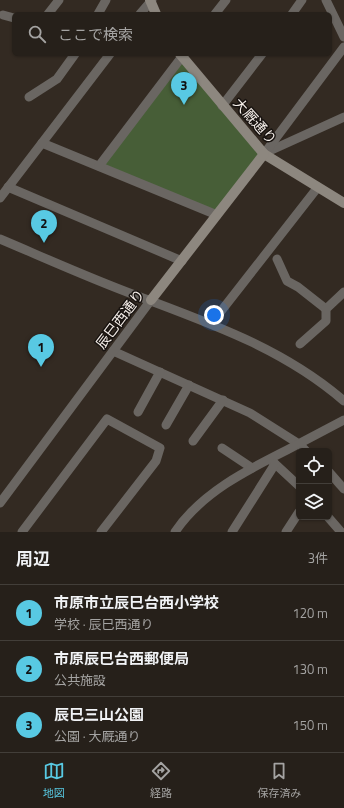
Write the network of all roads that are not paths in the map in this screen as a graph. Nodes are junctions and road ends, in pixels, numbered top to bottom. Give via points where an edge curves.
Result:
1 (59, 0) edge
2 (106, 0) edge
3 (151, 0) edge
4 (226, 0) edge
5 (302, 0) edge
6 (326, 0) edge
7 (50, 12) edge
8 (99, 12) edge
9 (142, 12) edge
10 (155, 12) edge
11 (217, 12) edge
12 (293, 12) edge
13 (332, 12) edge
14 (332, 12) edge
15 (3, 15) dead end
16 (12, 17) edge
17 (344, 37) edge
18 (344, 47) edge
19 (73, 56) edge
20 (108, 56) edge
21 (181, 56) edge
22 (183, 56) edge
23 (260, 56) edge
24 (29, 96) dead end
25 (222, 106) junction
26 (344, 117) edge
27 (42, 143) junction
28 (264, 154) junction
29 (99, 166) junction
30 (8, 187) junction
31 (318, 187) junction
32 (0, 198) edge
33 (344, 202) edge
34 (217, 215) junction
35 (0, 239) edge
36 (277, 259) dead end
37 (182, 261) junction
38 (344, 292) edge
39 (151, 300) junction
40 (326, 309) junction
41 (211, 324) junction
42 (300, 344) dead end
43 (113, 351) junction
44 (160, 372) junction
45 (189, 385) junction
46 (223, 400) junction
47 (344, 401) edge
48 (138, 412) dead end
49 (344, 420) edge
50 (166, 425) dead end
51 (193, 441) dead end
52 (299, 444) junction
53 (222, 448) dead end
54 (303, 448) edge
55 (272, 461) junction
56 (252, 468) junction
57 (332, 475) edge
58 (297, 484) edge
59 (344, 489) edge
60 (0, 503) edge
61 (296, 517) edge
62 (331, 520) edge
63 (22, 532) edge
64 (102, 532) edge
65 (175, 532) edge
66 (232, 532) edge
67 (286, 532) edge
68 (341, 532) edge

1 - 7 street
2 - 8 street
3 - 9 street
3 - 10 street
4 - 11 street
5 - 12 street
6 - 14 street
13 - 17 street
15 - 16 street
18 - 28 street
19 - 24 street via 57,79
20 - 27 street
21 - 29 street
22 - 25 street, 大厩通り
23 - 25 street
25 - 28 street, 大厩通り
26 - 28 street
27 - 29 street
27 - 30 street
28 - 31 street, 大厩通り
28 - 34 street, 辰巳西通り
29 - 34 street
30 - 32 street
30 - 37 street
31 - 33 street, 大厩通り
31 - 41 street
34 - 37 street, 辰巳西通り
35 - 39 street
36 - 40 street via 287,281
37 - 39 street, 辰巳西通り
38 - 40 street
39 - 41 street
39 - 43 street, 辰巳西通り
40 - 42 street via 326,321
41 - 47 street via 278,354
43 - 44 street
43 - 60 street, 辰巳西通り
44 - 45 street
44 - 48 street
45 - 46 street
45 - 50 street
46 - 51 street
46 - 52 street via 250,413
49 - 52 street
52 - 54 street
52 - 55 street
53 - 56 street
55 - 56 street
55 - 58 street
55 - 66 street
56 - 65 street via 208,497
57 - 59 street
61 - 67 street
62 - 68 street
63 - 64 street via 107,419 160,448 156,461

